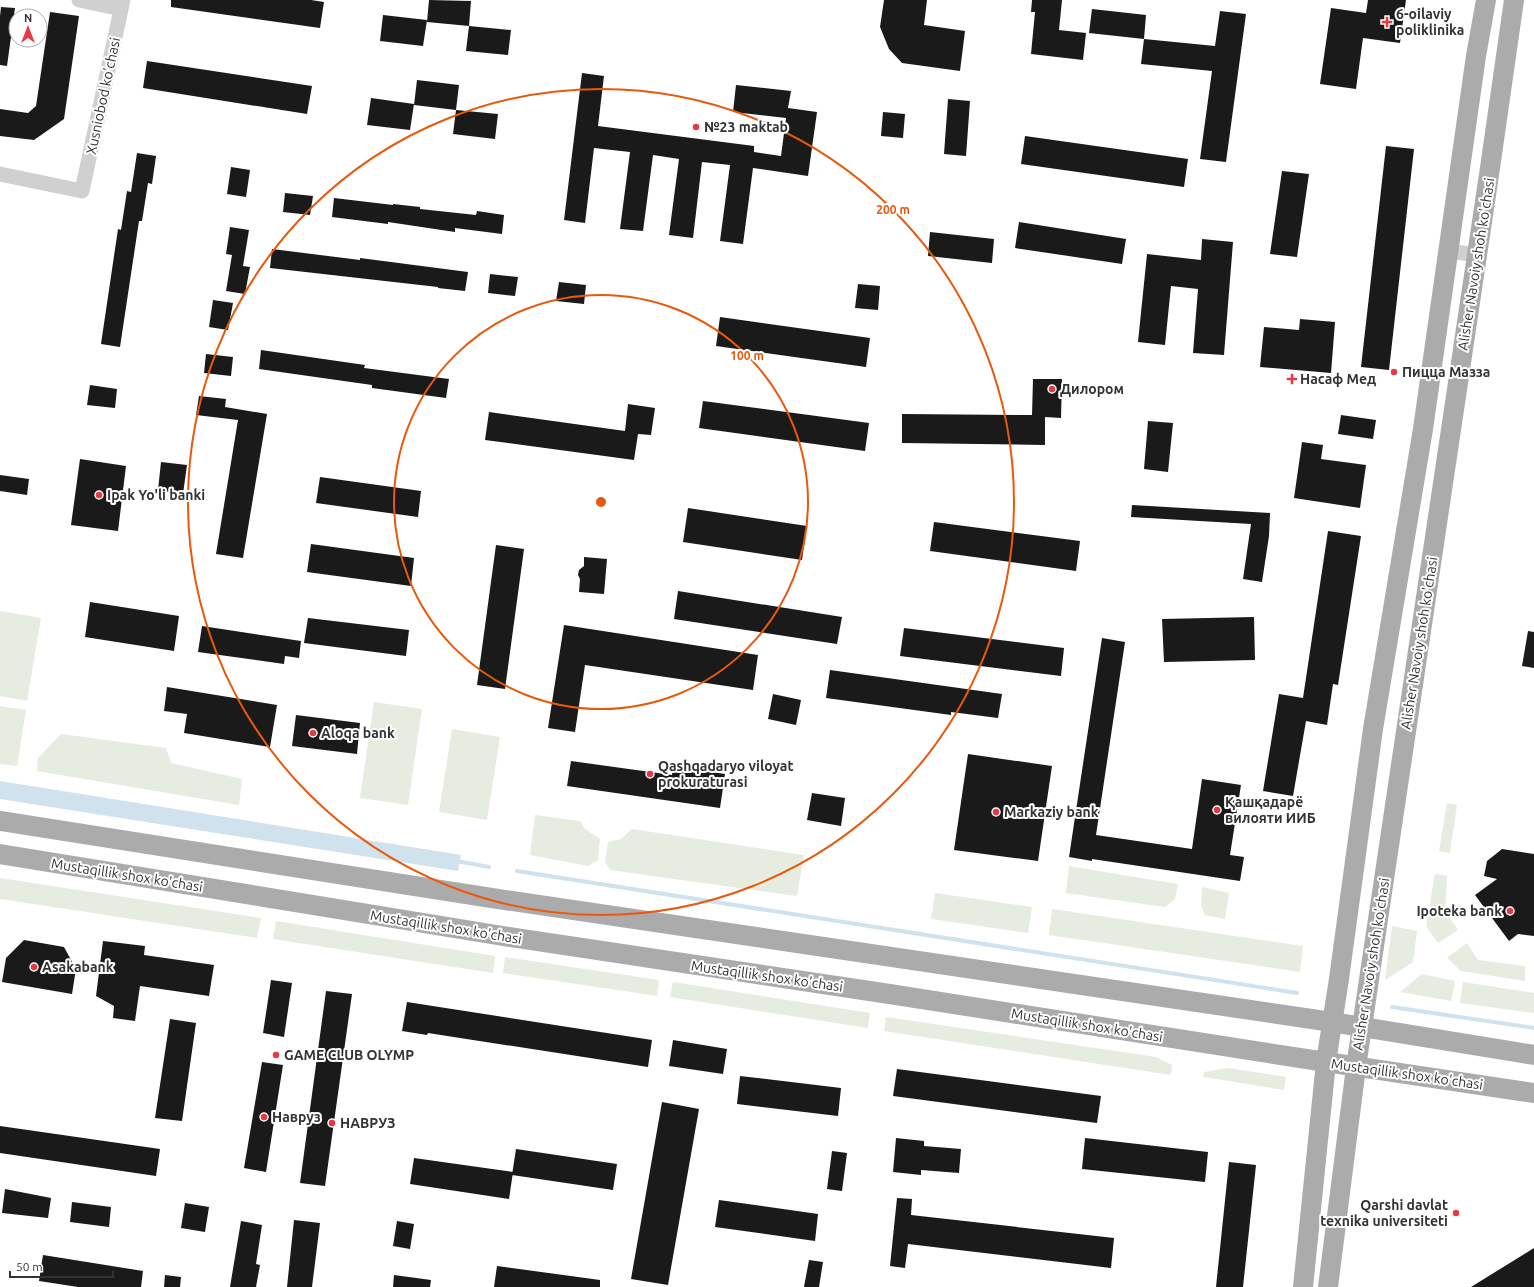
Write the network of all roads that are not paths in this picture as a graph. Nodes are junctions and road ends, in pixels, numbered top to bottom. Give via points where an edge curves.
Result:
1 (79, 0) edge
2 (1486, 0) edge
3 (1514, 0) edge
4 (122, 4) edge
5 (0, 174) edge
6 (1448, 251) junction
7 (1478, 255) junction
8 (0, 821) edge
9 (0, 854) edge
10 (1332, 1022) junction
11 (1362, 1027) junction
12 (1534, 1054) edge
13 (1326, 1062) junction
14 (1356, 1067) junction
15 (1534, 1093) edge
16 (1303, 1287) edge
17 (1328, 1287) edge

1 - 4 street
2 - 6 main road, Alisher Navoiy shoh ko'chasi
3 - 7 main road, Alisher Navoiy shoh ko'chasi
4 - 5 street, Xusniobod ko'chasi via 82,191
6 - 7 street
6 - 10 main road, Alisher Navoiy shoh ko'chasi via 1423,428 1373,729
7 - 11 main road, Alisher Navoiy shoh ko'chasi
8 - 10 main road via 498,899
9 - 13 main road, Mustaqillik shox ko'chasi via 503,936
10 - 11 main road
10 - 13 main road, Alisher Navoiy shoh ko'chasi
11 - 12 main road
11 - 14 main road, Alisher Navoiy shoh ko'chasi
13 - 14 main road, Mustaqillik shox ko'chasi
13 - 16 main road, Alisher Navoiy shoh ko'chasi
14 - 15 main road, Mustaqillik shox ko'chasi
14 - 17 main road, Alisher Navoiy shoh ko'chasi

